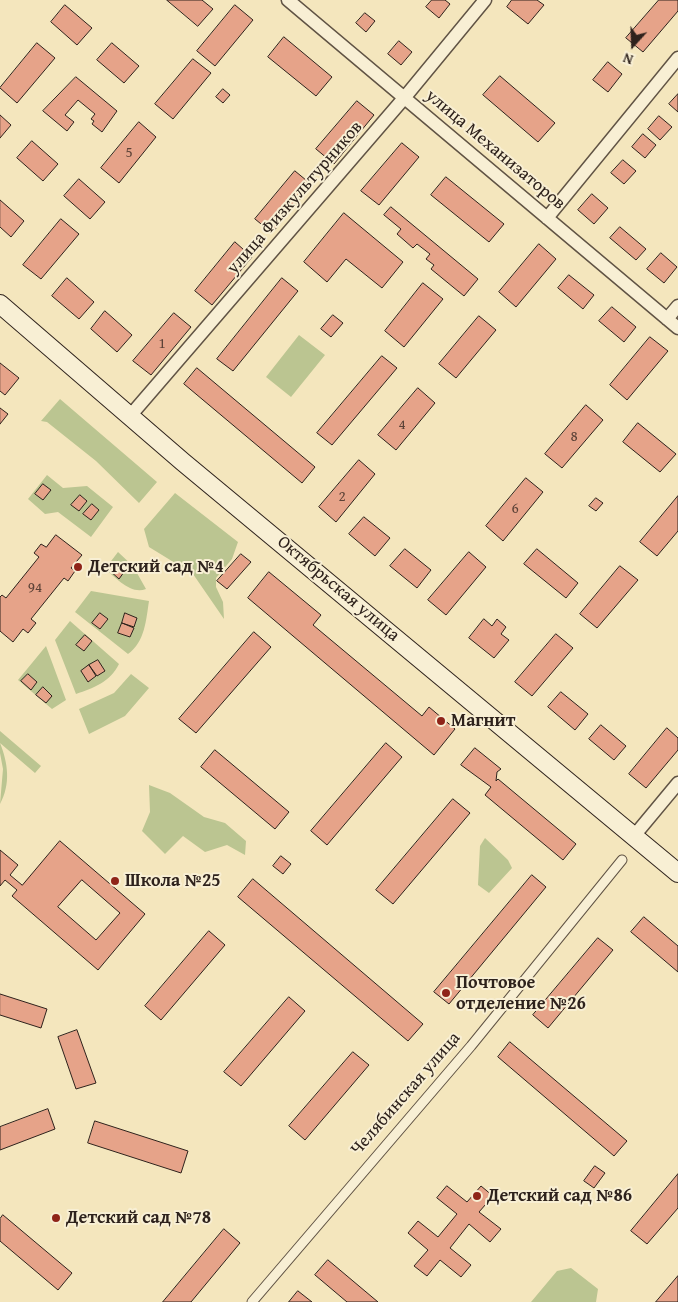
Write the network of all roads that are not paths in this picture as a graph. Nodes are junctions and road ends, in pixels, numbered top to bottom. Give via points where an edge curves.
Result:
1 (288, 0) edge
2 (485, 0) edge
3 (678, 58) edge
4 (405, 97) junction
5 (547, 218) junction
6 (0, 304) edge
7 (678, 306) edge
8 (667, 319) junction
9 (678, 328) edge
10 (130, 416) junction
11 (678, 783) edge
12 (634, 836) junction
13 (622, 860) dead end
14 (678, 873) edge
15 (252, 1302) edge

1 - 4 street, улица Механизаторов
2 - 4 street, улица Физкультурников
3 - 5 street
4 - 5 street, улица Механизаторов
4 - 10 street, улица Физкультурников
5 - 8 street, улица Механизаторов
6 - 10 main road, Октябрьская улица
7 - 8 street
8 - 9 street, улица Механизаторов
10 - 12 main road, Октябрьская улица
11 - 12 street
12 - 14 main road, Октябрьская улица
13 - 15 street, Челябинская улица via 470,1046

